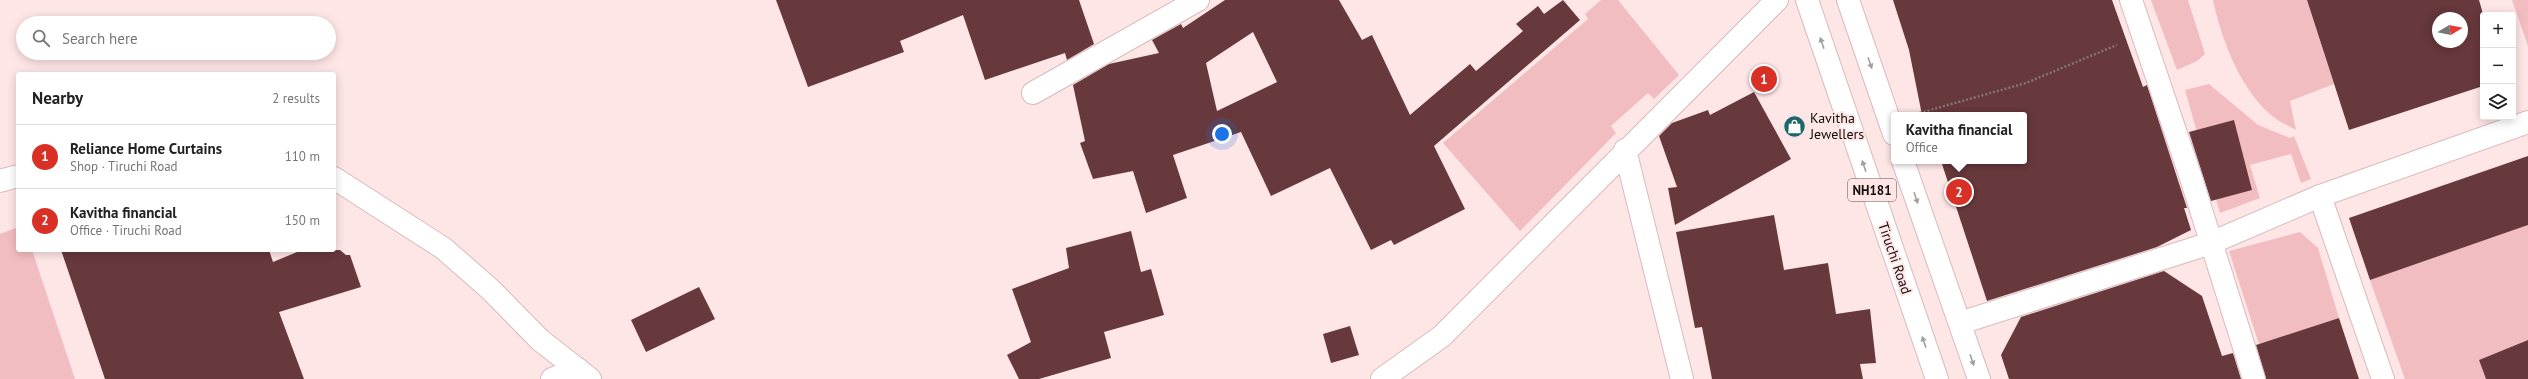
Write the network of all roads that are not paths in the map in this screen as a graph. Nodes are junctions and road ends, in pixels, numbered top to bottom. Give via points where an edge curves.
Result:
1 (1198, 0) edge
2 (1777, 0) edge
3 (1807, 0) edge
4 (1848, 0) edge
5 (2131, 0) edge
6 (1034, 93) dead end
7 (2528, 122) edge
8 (1891, 125) edge
9 (1625, 150) junction
10 (1904, 164) edge
11 (16, 177) edge
12 (336, 179) edge
13 (0, 182) edge
14 (2320, 196) junction
15 (2211, 243) junction
16 (1960, 323) junction
17 (584, 374) edge
18 (552, 379) edge
19 (1382, 379) edge
20 (1682, 379) edge
21 (1937, 379) edge
22 (1979, 379) edge
23 (2254, 379) edge
24 (2383, 379) edge

1 - 6 main road
2 - 9 main road
21 -> 3 main road, Tiruchi Road / NH181
4 -> 8 main road
5 - 15 main road
7 - 14 main road
9 - 19 main road via 1442,336
9 - 20 main road
10 -> 16 main road, NH181
11 - 13 main road
12 - 17 main road via 443,248 491,290 540,340
14 - 15 main road
14 - 24 main road
15 - 16 main road
15 - 23 main road
16 -> 22 main road, NH181
17 - 18 main road

